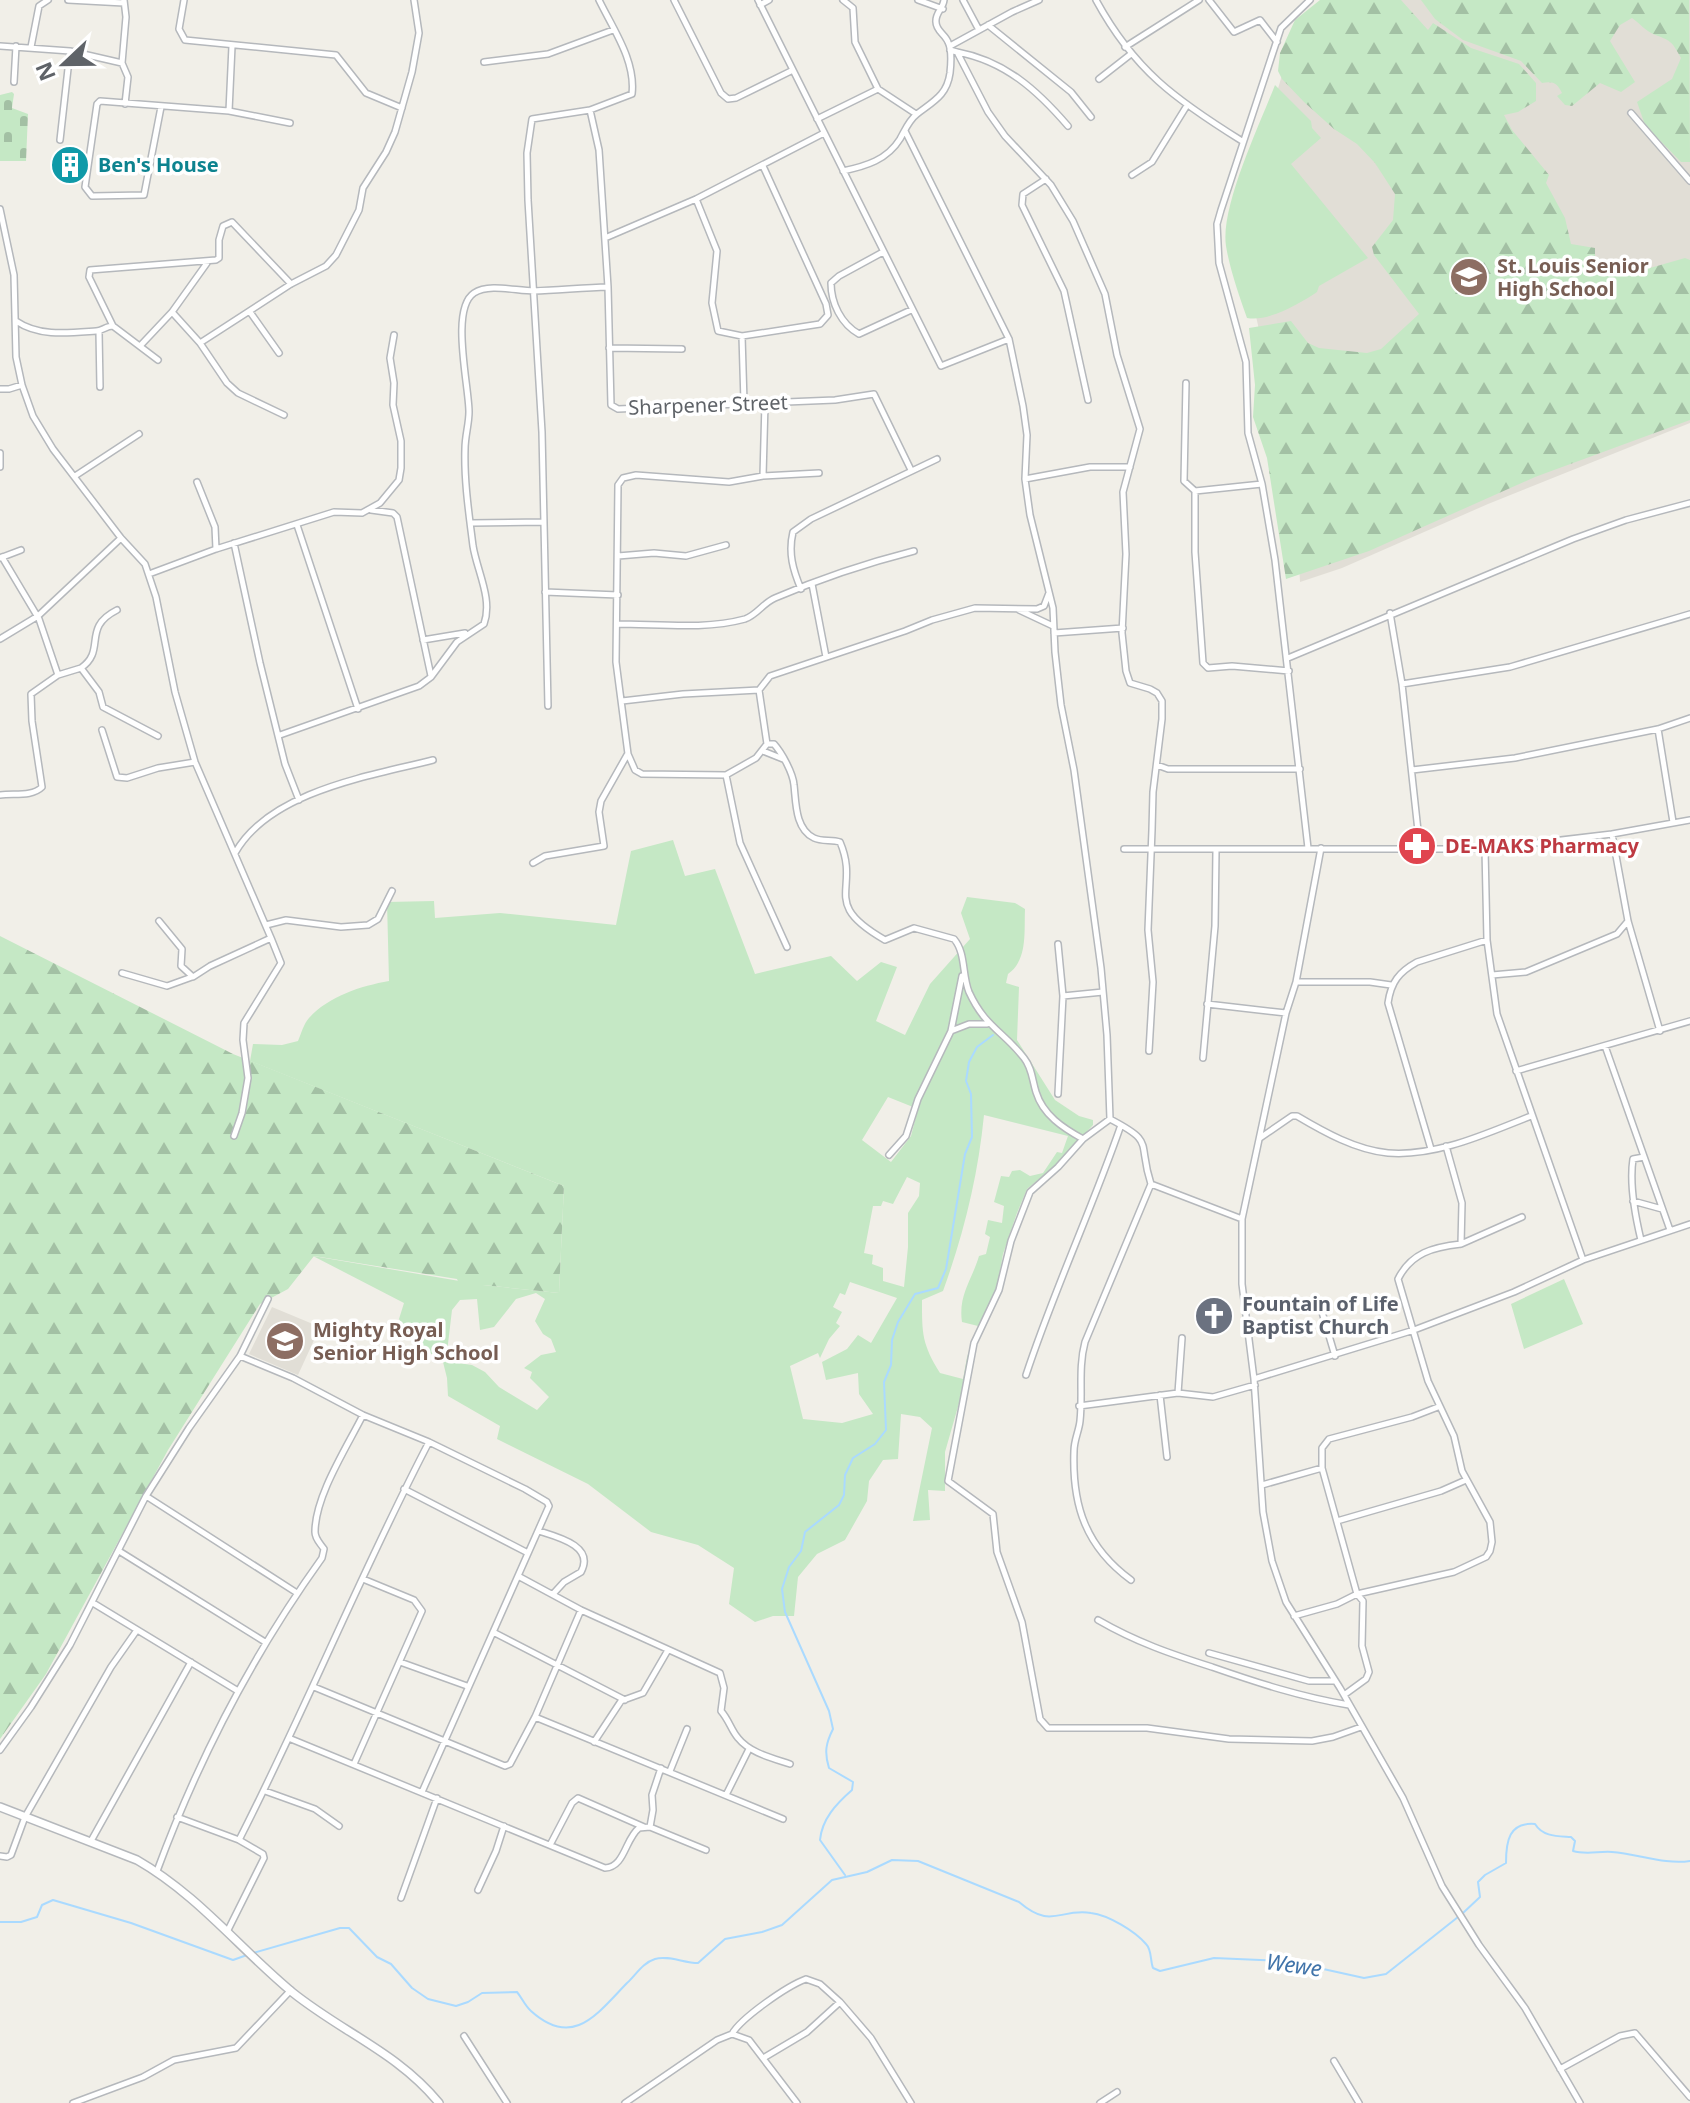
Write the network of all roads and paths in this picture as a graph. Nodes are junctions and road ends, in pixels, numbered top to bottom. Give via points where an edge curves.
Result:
1 (48, 0) edge
2 (68, 0) edge
3 (184, 0) edge
4 (414, 0) edge
5 (599, 0) edge
6 (674, 0) edge
7 (769, 0) edge
8 (843, 0) edge
9 (918, 0) edge
10 (944, 0) edge
11 (963, 0) edge
12 (1039, 0) edge
13 (1096, 0) edge
14 (1199, 0) edge
15 (1209, 0) edge
16 (1310, 0) edge
17 (124, 2) edge
18 (759, 2) edge
19 (943, 9) junction
20 (988, 25) junction
21 (613, 30) junction
22 (979, 30) junction
23 (1277, 42) junction
24 (0, 46) edge
25 (16, 46) junction
26 (232, 46) junction
27 (31, 47) junction
28 (1125, 47) junction
29 (952, 50) junction
30 (70, 51) junction
31 (1131, 54) junction
32 (484, 62) dead end
33 (122, 63) junction
34 (793, 70) junction
35 (1099, 79) dead end
36 (14, 82) dead end
37 (878, 89) junction
38 (125, 104) junction
39 (161, 107) junction
40 (1186, 107) junction
41 (402, 108) junction
42 (590, 110) junction
43 (229, 111) junction
44 (1631, 113) dead end
45 (916, 114) junction
46 (1091, 117) dead end
47 (817, 119) junction
48 (290, 123) dead end
49 (1068, 126) dead end
50 (905, 131) junction
51 (824, 133) junction
52 (60, 140) dead end
53 (1242, 141) junction
54 (763, 166) junction
55 (1690, 167) edge
56 (843, 171) junction
57 (1685, 173) junction
58 (1132, 175) dead end
59 (1046, 179) junction
60 (1690, 181) edge
61 (696, 199) junction
62 (0, 209) edge
63 (2, 226) edge
64 (605, 238) junction
65 (883, 252) junction
66 (207, 262) junction
67 (291, 284) junction
68 (608, 287) junction
69 (532, 291) junction
70 (911, 310) junction
71 (172, 312) junction
72 (250, 312) junction
73 (16, 321) junction
74 (113, 326) junction
75 (99, 332) junction
76 (394, 335) dead end
77 (742, 336) junction
78 (1009, 339) junction
79 (200, 343) junction
80 (140, 346) junction
81 (609, 348) junction
82 (682, 349) dead end
83 (279, 353) dead end
84 (158, 360) dead end
85 (1186, 383) dead end
86 (22, 385) junction
87 (100, 387) dead end
88 (0, 389) edge
89 (1088, 400) dead end
90 (744, 402) junction
91 (765, 403) junction
92 (284, 415) dead end
93 (139, 434) dead end
94 (0, 453) edge
95 (937, 459) dead end
96 (0, 467) edge
97 (1130, 467) junction
98 (911, 470) junction
99 (819, 473) dead end
100 (75, 476) junction
101 (763, 476) junction
102 (1025, 479) junction
103 (197, 482) dead end
104 (1262, 484) junction
105 (1195, 491) junction
106 (1690, 503) edge
107 (371, 510) junction
108 (544, 522) junction
109 (471, 523) junction
110 (297, 525) junction
111 (217, 536) junction
112 (121, 538) junction
113 (234, 543) junction
114 (227, 545) junction
115 (726, 545) dead end
116 (216, 549) junction
117 (21, 550) dead end
118 (914, 551) dead end
119 (618, 556) junction
120 (1, 557) edge
121 (149, 574) junction
122 (812, 584) junction
123 (801, 589) junction
124 (545, 592) junction
125 (1049, 593) junction
126 (618, 595) junction
127 (117, 610) dead end
128 (1018, 610) junction
129 (1390, 613) junction
130 (1690, 614) edge
131 (38, 616) junction
132 (617, 624) junction
133 (1123, 628) junction
134 (1054, 630) junction
135 (468, 633) junction
136 (0, 639) edge
137 (423, 640) junction
138 (826, 657) junction
139 (1288, 658) junction
140 (81, 668) junction
141 (1289, 671) junction
142 (58, 675) junction
143 (431, 677) junction
144 (1402, 684) junction
145 (759, 690) junction
146 (622, 701) junction
147 (548, 706) dead end
148 (358, 709) junction
149 (1690, 718) edge
150 (1658, 729) junction
151 (102, 730) dead end
152 (280, 735) junction
153 (158, 736) dead end
154 (767, 744) junction
155 (763, 751) junction
156 (628, 754) junction
157 (433, 760) dead end
158 (783, 760) junction
159 (195, 762) junction
160 (1157, 765) junction
161 (1300, 769) junction
162 (1412, 770) junction
163 (726, 775) junction
164 (0, 795) edge
165 (299, 800) junction
166 (1690, 820) edge
167 (1673, 822) junction
168 (1612, 834) junction
169 (1152, 848) junction
170 (1308, 848) junction
171 (1321, 848) junction
172 (1124, 849) dead end
173 (1420, 849) junction
174 (1485, 849) junction
175 (1216, 851) junction
176 (235, 854) junction
177 (533, 863) dead end
178 (392, 891) dead end
179 (159, 921) dead end
180 (1628, 921) junction
181 (266, 925) junction
182 (1617, 934) junction
183 (1633, 937) junction
184 (271, 938) junction
185 (1487, 940) junction
186 (1058, 944) dead end
187 (787, 947) dead end
188 (963, 971) junction
189 (122, 973) dead end
190 (1492, 975) junction
191 (193, 977) junction
192 (1296, 982) junction
193 (1391, 985) junction
194 (1103, 992) junction
195 (1063, 996) junction
196 (1207, 1004) junction
197 (1286, 1013) junction
198 (1690, 1021) edge
199 (988, 1024) junction
200 (951, 1031) junction
201 (1660, 1031) junction
202 (1605, 1046) junction
203 (1149, 1051) dead end
204 (1203, 1058) dead end
205 (1516, 1071) junction
206 (1058, 1094) dead end
207 (1531, 1116) junction
208 (1110, 1119) junction
209 (1121, 1125) junction
210 (234, 1136) dead end
211 (1260, 1138) junction
212 (1083, 1139) junction
213 (1446, 1146) junction
214 (1431, 1149) junction
215 (889, 1155) dead end
216 (1644, 1157) junction
217 (1151, 1184) junction
218 (1633, 1201) junction
219 (1662, 1209) junction
220 (1522, 1217) dead end
221 (1242, 1219) junction
222 (1690, 1224) edge
223 (1670, 1230) junction
224 (1641, 1240) junction
225 (1461, 1244) junction
226 (1583, 1260) junction
227 (268, 1299) dead end
228 (1322, 1312) dead end
229 (1414, 1330) junction
230 (1182, 1338) dead end
231 (240, 1356) junction
232 (1335, 1356) junction
233 (1026, 1375) dead end
234 (1254, 1382) junction
235 (1178, 1393) junction
236 (1160, 1395) junction
237 (1079, 1406) junction
238 (1438, 1407) junction
239 (363, 1415) junction
240 (429, 1442) junction
241 (1167, 1457) dead end
242 (1322, 1468) junction
243 (1466, 1480) junction
244 (1262, 1485) junction
245 (404, 1489) junction
246 (146, 1496) junction
247 (1337, 1521) junction
248 (539, 1531) junction
249 (119, 1551) junction
250 (528, 1553) junction
251 (518, 1576) junction
252 (363, 1579) junction
253 (1131, 1580) dead end
254 (297, 1593) junction
255 (553, 1594) junction
256 (1357, 1594) junction
257 (93, 1603) junction
258 (581, 1610) junction
259 (1294, 1616) junction
260 (1098, 1620) dead end
261 (137, 1630) junction
262 (493, 1632) junction
263 (265, 1642) junction
264 (669, 1650) junction
265 (1209, 1653) dead end
266 (191, 1662) junction
267 (400, 1662) junction
268 (557, 1665) junction
269 (1335, 1681) junction
270 (467, 1686) junction
271 (314, 1687) junction
272 (238, 1691) junction
273 (1344, 1695) junction
274 (625, 1700) junction
275 (1350, 1705) junction
276 (376, 1711) junction
277 (535, 1717) junction
278 (1361, 1727) junction
279 (687, 1729) dead end
280 (291, 1739) junction
281 (445, 1739) junction
282 (594, 1742) junction
283 (749, 1749) junction
284 (0, 1750) edge
285 (354, 1764) junction
286 (790, 1764) dead end
287 (661, 1768) junction
288 (670, 1771) junction
289 (264, 1791) junction
290 (422, 1792) junction
291 (726, 1795) junction
292 (437, 1798) junction
293 (0, 1807) edge
294 (25, 1817) junction
295 (177, 1817) junction
296 (783, 1819) dead end
297 (339, 1826) dead end
298 (504, 1826) junction
299 (648, 1827) junction
300 (239, 1840) junction
301 (91, 1841) junction
302 (550, 1845) junction
303 (706, 1850) dead end
304 (0, 1856) edge
305 (157, 1871) junction
306 (478, 1890) dead end
307 (401, 1898) dead end
308 (228, 1930) junction
309 (291, 1990) junction
310 (840, 2002) junction
311 (732, 2034) junction
312 (464, 2036) dead end
313 (765, 2057) junction
314 (1334, 2061) dead end
315 (1560, 2069) junction
316 (1117, 2092) dead end
317 (1690, 2097) edge
318 (73, 2103) edge
319 (439, 2103) edge
320 (507, 2103) edge
321 (625, 2103) edge
322 (797, 2103) edge
323 (911, 2103) edge
324 (1100, 2103) edge
325 (1359, 2103) edge
326 (1580, 2103) edge

1 - 27 street via 39,6
2 - 17 street
3 - 26 street via 179,29 185,40
4 - 41 street via 419,33
5 - 21 street
6 - 34 street via 728,99
7 - 18 street
8 - 37 street via 853,8 855,42
9 - 19 street
10 - 19 street
11 - 22 street
12 - 20 street
13 - 28 street
14 - 28 street
15 - 23 street via 1234,32 1260,20
16 - 23 street via 1284,23
17 - 33 street
18 - 34 street
19 - 29 street via 936,26
20 - 22 street
20 - 46 street via 1071,92
21 - 32 street via 548,54
21 - 42 street via 633,73 632,94
22 - 29 street
23 - 53 street
24 - 25 street
25 - 27 street
25 - 36 street
26 - 41 street via 336,55 366,93
26 - 43 street
27 - 30 street
28 - 31 street
29 - 45 street via 945,91
29 - 49 street via 1010,71
29 - 59 street via 1005,136
30 - 33 street
30 - 52 street
31 - 35 street
31 - 40 street
33 - 38 street via 128,77
34 - 47 street
37 - 45 street
37 - 47 street
38 - 39 street
38 - 39 street via 97,104 85,187 92,196 144,195
39 - 43 street
40 - 53 street
40 - 58 street via 1152,162
41 - 67 street via 336,255
42 - 64 street, Sharpener Street via 599,150
42 - 69 street via 530,123
43 - 48 street
44 - 57 street
45 - 50 street
47 - 51 street
50 - 56 street via 880,159
50 - 78 street
51 - 54 street
51 - 56 street
53 - 104 street via 1217,224 1217,242 1246,362 1248,433
54 - 61 street
54 - 77 street via 828,315 811,327
55 - 57 street
56 - 65 street
57 - 60 street
59 - 89 street via 1023,194 1022,205 1064,291
59 - 97 street via 1073,221 1105,294 1140,429
61 - 64 street
61 - 77 street via 717,251 715,325 726,335
62 - 63 street
63 - 73 street via 14,275
64 - 68 street, Sharpener Street
65 - 70 street
65 - 70 street via 831,283 842,320 859,334
66 - 67 street via 219,258 223,226 232,222
66 - 71 street
66 - 74 street via 90,270
67 - 72 street
68 - 69 street
68 - 81 street, Sharpener Street
69 - 108 street
69 - 109 street via 476,292 466,301 462,325
70 - 78 street via 941,366
71 - 79 street
71 - 80 street
72 - 79 street
72 - 83 street
73 - 75 street via 40,332
73 - 86 street
74 - 75 street
74 - 80 street
75 - 87 street
76 - 107 street via 390,358 401,468 399,480
77 - 90 street
78 - 102 street via 1027,435
79 - 92 street via 238,393
80 - 84 street
81 - 82 street
81 - 90 street, Sharpener Street via 609,397 618,409
85 - 105 street via 1184,481
86 - 88 street
86 - 100 street via 33,416
90 - 91 street, Sharpener Street
91 - 98 street, Sharpener Street via 874,394
91 - 101 street
93 - 100 street
94 - 96 street
95 - 98 street
97 - 102 street via 1090,467
97 - 133 street via 1123,492
98 - 123 street via 793,532 793,570
99 - 101 street
100 - 112 street
101 - 119 street via 729,482 651,475 623,478 618,485
102 - 125 street
103 - 111 street
104 - 105 street
104 - 139 street
105 - 141 street via 1203,663 1208,668
106 - 129 street via 1573,539
107 - 110 street via 334,512
107 - 137 street via 397,517
108 - 109 street
108 - 124 street
109 - 135 street via 487,609 484,624
110 - 113 street
110 - 148 street
111 - 114 street
111 - 116 street
112 - 121 street
112 - 131 street
113 - 114 street
113 - 152 street
114 - 116 street
115 - 119 street via 686,556
116 - 121 street
117 - 120 street
118 - 122 street
119 - 126 street
120 - 131 street
121 - 159 street
122 - 123 street
122 - 138 street
123 - 132 street via 772,599 741,620
124 - 126 street
124 - 147 street
125 - 128 street via 1041,608
125 - 134 street
126 - 132 street
127 - 140 street via 100,622 92,656
128 - 134 street
128 - 138 street via 975,608
129 - 139 street
129 - 144 street
130 - 144 street via 1510,667
131 - 136 street
131 - 142 street
132 - 146 street
133 - 134 street
133 - 160 street via 1130,683 1150,689 1162,701
134 - 194 street
135 - 137 street
135 - 143 street
137 - 143 street
138 - 145 street via 770,676
139 - 141 street
140 - 142 street
140 - 153 street via 103,707
141 - 161 street
142 - 164 street via 31,694 42,787 38,792
143 - 148 street
144 - 162 street
145 - 146 street
145 - 154 street
146 - 156 street
148 - 152 street
149 - 150 street
150 - 162 street via 1515,758
150 - 167 street
151 - 159 street via 117,777
152 - 165 street
154 - 155 street
154 - 158 street via 774,744
155 - 158 street
155 - 163 street
156 - 163 street via 642,774
156 - 177 street via 601,801 604,846 545,856
157 - 165 street
158 - 188 street via 806,831 814,838 836,840 843,848 850,914 885,940 914,928 954,939
159 - 176 street
160 - 161 street
160 - 169 street
161 - 170 street
162 - 173 street
163 - 187 street via 740,843
165 - 176 street via 259,824
166 - 167 street
167 - 168 street
168 - 174 street
168 - 180 street
169 - 172 street
169 - 175 street
169 - 203 street
170 - 171 street
170 - 175 street
171 - 173 street
171 - 192 street
173 - 174 street
174 - 185 street
175 - 196 street
176 - 181 street
178 - 181 street via 378,919 368,925 286,920
179 - 191 street via 182,949 181,966
180 - 182 street
180 - 183 street
181 - 184 street
182 - 183 street
182 - 190 street via 1526,972
183 - 201 street
184 - 191 street
184 - 210 street via 281,963 244,1023 248,1078
185 - 190 street
185 - 193 street via 1417,962
186 - 195 street
188 - 199 street
188 - 200 street
189 - 191 street via 167,986
190 - 205 street via 1497,1014
192 - 193 street
192 - 197 street
193 - 214 street via 1388,1003
194 - 195 street
194 - 208 street
195 - 206 street
196 - 197 street
196 - 204 street
197 - 211 street
198 - 201 street
199 - 200 street
199 - 212 street via 1027,1062 1046,1111
200 - 215 street via 906,1136
201 - 202 street
202 - 205 street
202 - 216 street
205 - 207 street
207 - 213 street
207 - 226 street
208 - 209 street
208 - 212 street
209 - 217 street via 1140,1137
209 - 233 street
211 - 214 street via 1297,1116 1365,1148 1392,1153
211 - 221 street
212 - 278 street via 1026,1200 999,1290 974,1343 947,1474 950,1485 993,1514 997,1552 1022,1622 1040,1719 1056,1730 1147,1728 1229,1739 1312,1741
213 - 214 street
213 - 225 street via 1462,1203
216 - 218 street via 1632,1160
216 - 219 street
217 - 221 street
217 - 237 street via 1085,1342
218 - 219 street
218 - 224 street
219 - 223 street
220 - 225 street
221 - 234 street via 1242,1284
222 - 223 street
223 - 224 street
224 - 226 street
225 - 229 street via 1419,1254 1400,1274
226 - 229 street
227 - 231 street
228 - 232 street
229 - 232 street
229 - 238 street
230 - 235 street
231 - 239 street
231 - 246 street
232 - 234 street
234 - 235 street via 1219,1397
234 - 244 street
235 - 236 street
236 - 237 street
236 - 241 street
237 - 253 street via 1075,1474 1086,1528 1102,1555
238 - 242 street via 1329,1439 1322,1448
238 - 243 street via 1454,1436
239 - 240 street
239 - 254 street via 321,1499 315,1532 324,1549 322,1558
240 - 245 street
240 - 248 street via 547,1502
242 - 244 street
242 - 247 street
243 - 247 street
243 - 256 street via 1490,1522 1492,1542 1486,1557 1441,1576
244 - 259 street via 1272,1561
245 - 250 street
245 - 252 street
246 - 249 street
246 - 254 street
247 - 256 street
248 - 250 street
248 - 255 street via 573,1544 585,1559 581,1572
249 - 257 street
249 - 263 street
250 - 251 street
251 - 255 street
251 - 262 street
252 - 267 street via 420,1605
252 - 271 street
254 - 263 street
255 - 258 street
256 - 259 street
256 - 273 street via 1363,1601 1362,1646 1369,1672
257 - 261 street
257 - 284 street
258 - 264 street
258 - 268 street
259 - 269 street
260 - 275 street via 1156,1650 1286,1692
261 - 266 street
261 - 294 street
262 - 268 street
262 - 270 street
263 - 272 street
264 - 274 street via 643,1693
264 - 283 street via 720,1673 721,1711
265 - 269 street via 1309,1681
266 - 272 street
266 - 301 street
267 - 270 street
267 - 276 street
268 - 274 street
268 - 277 street
269 - 273 street
270 - 281 street
271 - 276 street
271 - 280 street
272 - 295 street
273 - 275 street
274 - 282 street
275 - 278 street
276 - 281 street
276 - 285 street
277 - 281 street via 505,1766
277 - 282 street
278 - 315 street via 1403,1798 1442,1886
279 - 288 street
280 - 285 street
280 - 289 street
281 - 290 street
282 - 287 street
283 - 286 street
283 - 291 street
285 - 290 street
287 - 288 street
287 - 299 street
288 - 291 street
289 - 297 street via 315,1809
289 - 300 street
290 - 292 street
291 - 296 street
292 - 298 street
292 - 307 street
293 - 294 street
294 - 301 street
294 - 304 street via 11,1855
295 - 300 street
295 - 305 street
298 - 302 street
298 - 306 street
299 - 302 street via 633,1832 612,1868
299 - 302 street via 578,1798
299 - 303 street
300 - 308 street via 260,1850 264,1858
301 - 305 street
305 - 308 street
308 - 309 street
309 - 318 street via 236,2048 174,2060
309 - 319 street via 401,2063
310 - 311 street via 806,1979 768,2001
310 - 313 street via 807,2032
310 - 323 street via 871,2038
311 - 313 street via 749,2040
311 - 321 street
312 - 320 street
313 - 322 street
314 - 325 street
315 - 317 street via 1635,2033
315 - 326 street
316 - 324 street

